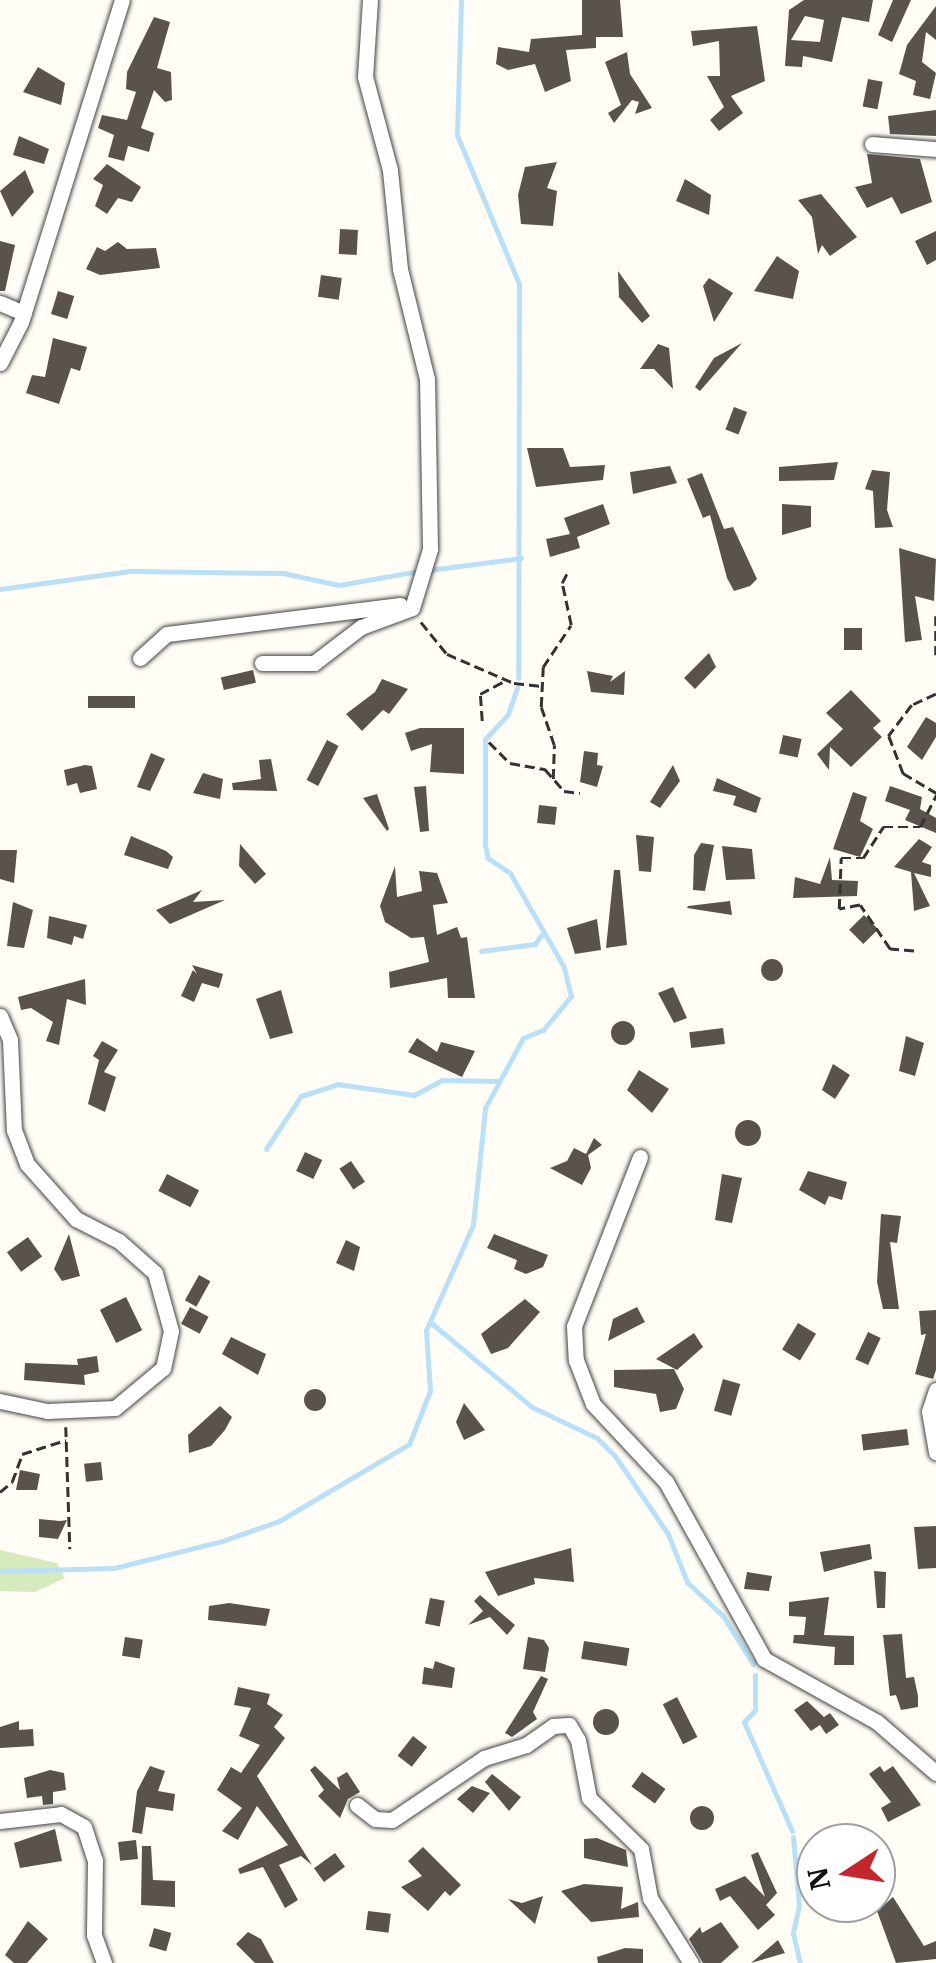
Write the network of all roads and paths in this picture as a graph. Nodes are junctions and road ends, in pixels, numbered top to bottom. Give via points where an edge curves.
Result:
1 (122, 0) edge
2 (370, 0) edge
3 (872, 144) dead end
4 (936, 149) edge
5 (0, 302) edge
6 (24, 313) junction
7 (0, 363) edge
8 (567, 573) dead end
9 (413, 606) junction
10 (936, 616) edge
11 (936, 656) edge
12 (140, 658) dead end
13 (262, 663) dead end
14 (506, 679) junction
15 (542, 687) junction
16 (936, 694) edge
17 (482, 721) dead end
18 (489, 742) dead end
19 (553, 780) junction
20 (580, 793) dead end
21 (936, 794) edge
22 (914, 950) dead end
23 (0, 1016) edge
24 (640, 1156) dead end
25 (936, 1390) edge
26 (0, 1401) edge
27 (68, 1411) junction
28 (66, 1440) junction
29 (936, 1452) edge
30 (0, 1492) edge
31 (70, 1549) dead end
32 (936, 1773) edge
33 (357, 1805) dead end
34 (0, 1822) edge
35 (104, 1963) edge
36 (691, 1963) edge

1 - 6 street
2 - 9 street via 365,77 390,170 400,269 428,391 430,549
3 - 4 street
5 - 6 street
6 - 7 street
8 - 15 path via 562,583 571,625 545,659
9 - 12 street via 167,634
9 - 13 street via 361,627 314,663
9 - 14 path via 447,654
10 - 11 path
14 - 15 path
14 - 17 path via 480,694
15 - 19 path via 541,707 554,745
16 - 21 path via 912,705 889,736 903,772
18 - 19 path via 510,763 545,769
19 - 20 path via 564,791
21 - 22 path via 920,827 883,828 863,858 840,858 839,909 860,905 890,949
23 - 27 street via 10,1040 14,1130 27,1164 76,1219 119,1240 155,1273 171,1331 164,1368 147,1388 115,1408
24 - 32 street via 574,1326 576,1360 593,1404 666,1482 764,1658 877,1722
25 - 29 street via 930,1411
26 - 27 street
27 - 28 path
28 - 30 path via 22,1454 12,1482
28 - 31 path
33 - 36 street via 392,1820 484,1758 526,1745 556,1724 569,1726 590,1798 641,1849 650,1898
34 - 35 street via 61,1814 84,1827 94,1860 94,1935

